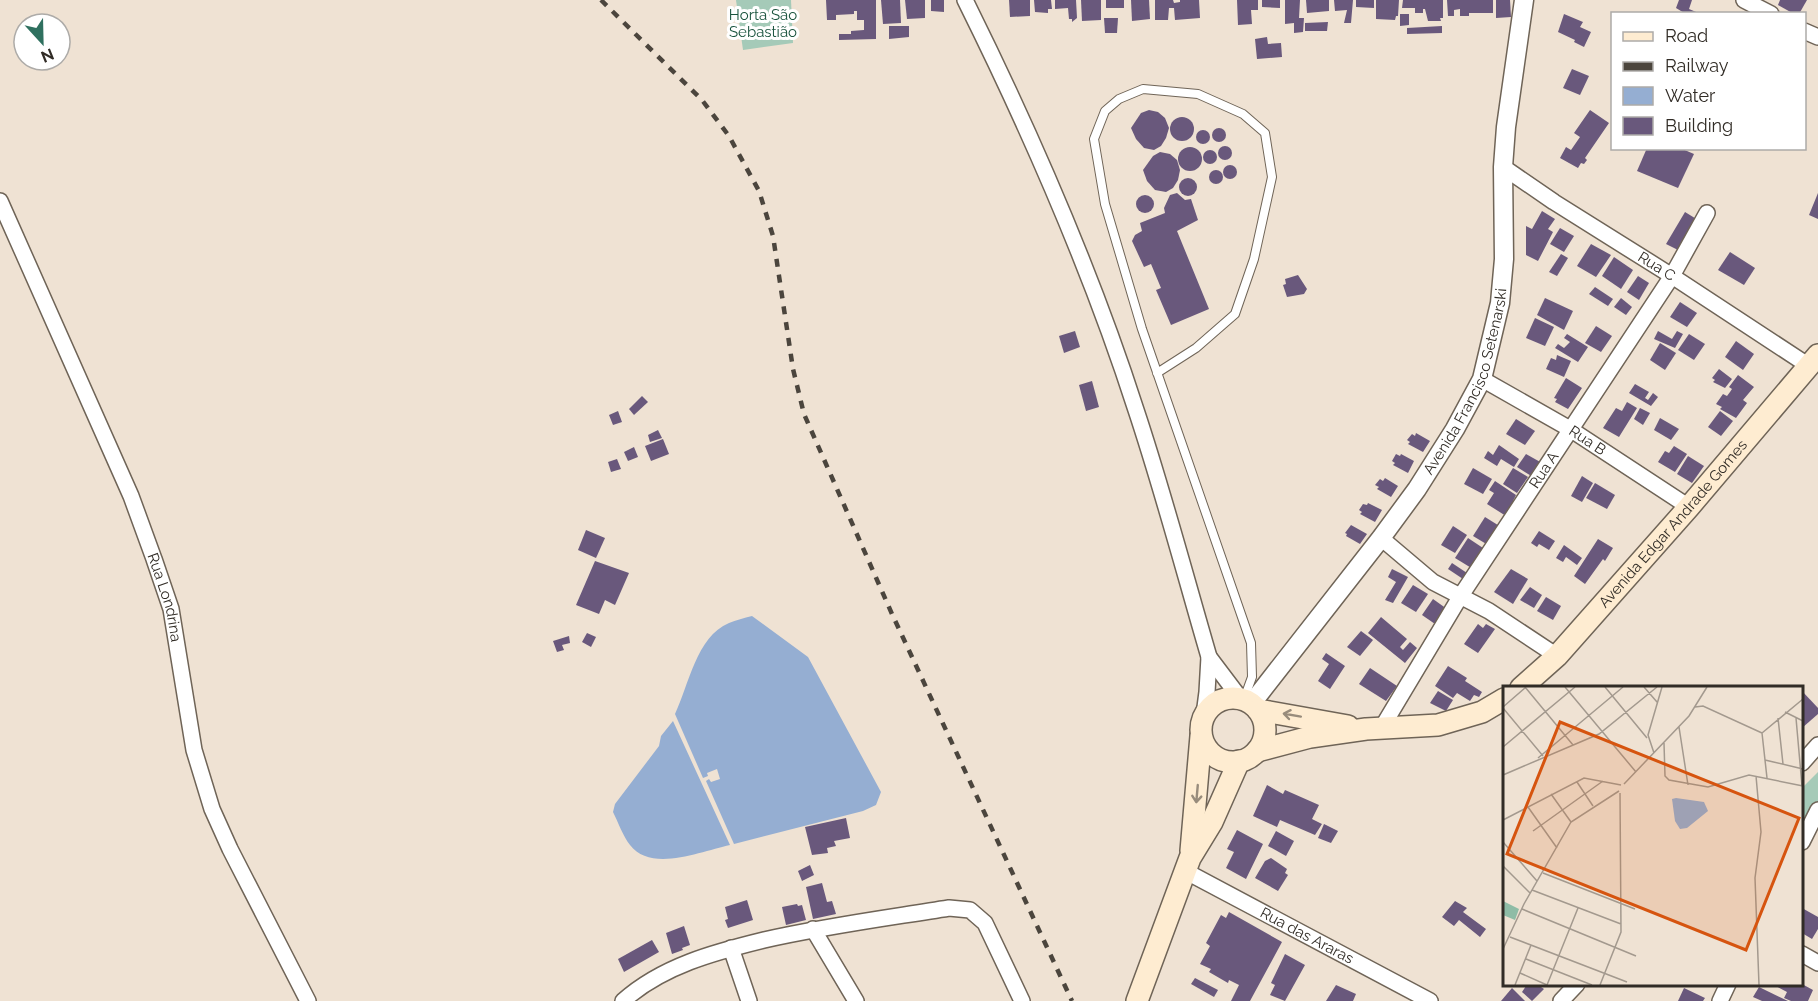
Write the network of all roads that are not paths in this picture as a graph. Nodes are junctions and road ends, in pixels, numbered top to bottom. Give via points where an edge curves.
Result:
1 (965, 0) edge
2 (1524, 0) edge
3 (1744, 0) edge
4 (1767, 12) edge
5 (1503, 167) junction
6 (0, 201) edge
7 (1707, 213) dead end
8 (1672, 276) junction
9 (1814, 361) edge
10 (1157, 373) junction
11 (1482, 379) junction
12 (1570, 429) junction
13 (1689, 507) junction
14 (1381, 538) junction
15 (1460, 597) junction
16 (1557, 656) junction
17 (1209, 657) junction
18 (1522, 686) edge
19 (1503, 700) edge
20 (1249, 703) junction
21 (1202, 725) junction
22 (1374, 729) junction
23 (1818, 745) edge
24 (1257, 751) junction
25 (1239, 761) junction
26 (1803, 762) edge
27 (1818, 810) edge
28 (1803, 840) edge
29 (1187, 865) junction
30 (813, 929) junction
31 (731, 948) junction
32 (1803, 955) edge
33 (1818, 963) edge
34 (1575, 986) edge
35 (1727, 986) edge
36 (308, 1001) edge
37 (623, 1001) edge
38 (749, 1001) edge
39 (856, 1001) edge
40 (1022, 1001) edge
41 (1137, 1001) edge
42 (1430, 1001) edge
43 (1561, 1001) edge
44 (1720, 1001) edge

1 - 17 street via 1052,190 1099,305 1136,409
2 - 5 street, Avenida Francisco Setenarski via 1509,92
3 - 4 street
5 - 8 street, Rua C
5 - 11 street, Avenida Francisco Setenarski via 1500,303
6 - 36 street, Rua Londrina via 131,496 154,559 171,609 194,750 212,809
7 - 8 street, Rua A
8 - 9 street, Rua C
8 - 12 street, Rua A
9 - 13 main road, Avenida Edgar Andrade Gomes
10 - 10 lane via 1105,204 1094,139 1105,111 1119,99 1143,89 1198,94 1243,114 1265,133 1272,177 1254,260 1235,314 1196,348
10 - 20 lane via 1251,643
11 - 12 street, Rua B
11 - 14 street, Avenida Francisco Setenarski via 1417,489
12 - 13 street, Rua B
12 - 15 street, Rua A
13 - 16 main road, Avenida Edgar Andrade Gomes
14 - 15 street via 1433,582
14 - 20 street, Avenida Francisco Setenarski
15 - 16 street via 1489,611
15 - 22 street, Rua A
16 - 18 main road, Avenida Edgar Andrade Gomes
17 - 20 street
17 - 21 street
19 - 22 main road via 1482,712 1438,725
20 - 21 main road via 1219,700 1210,706
22 -> 20 main road
20 - 24 main road via 1263,719 1265,730
21 - 25 main road via 1210,753 1228,762
21 -> 29 main road
22 - 24 main road via 1310,737
23 - 26 street
24 - 25 main road
25 - 29 main road via 1212,822
27 - 28 street
29 - 41 main road
29 - 42 street, Rua das Araras
30 - 31 street
30 - 39 street
30 - 40 street via 949,908 970,910 985,923
31 - 37 street via 679,966
31 - 38 street
32 - 33 street
34 - 43 street
35 - 44 street

